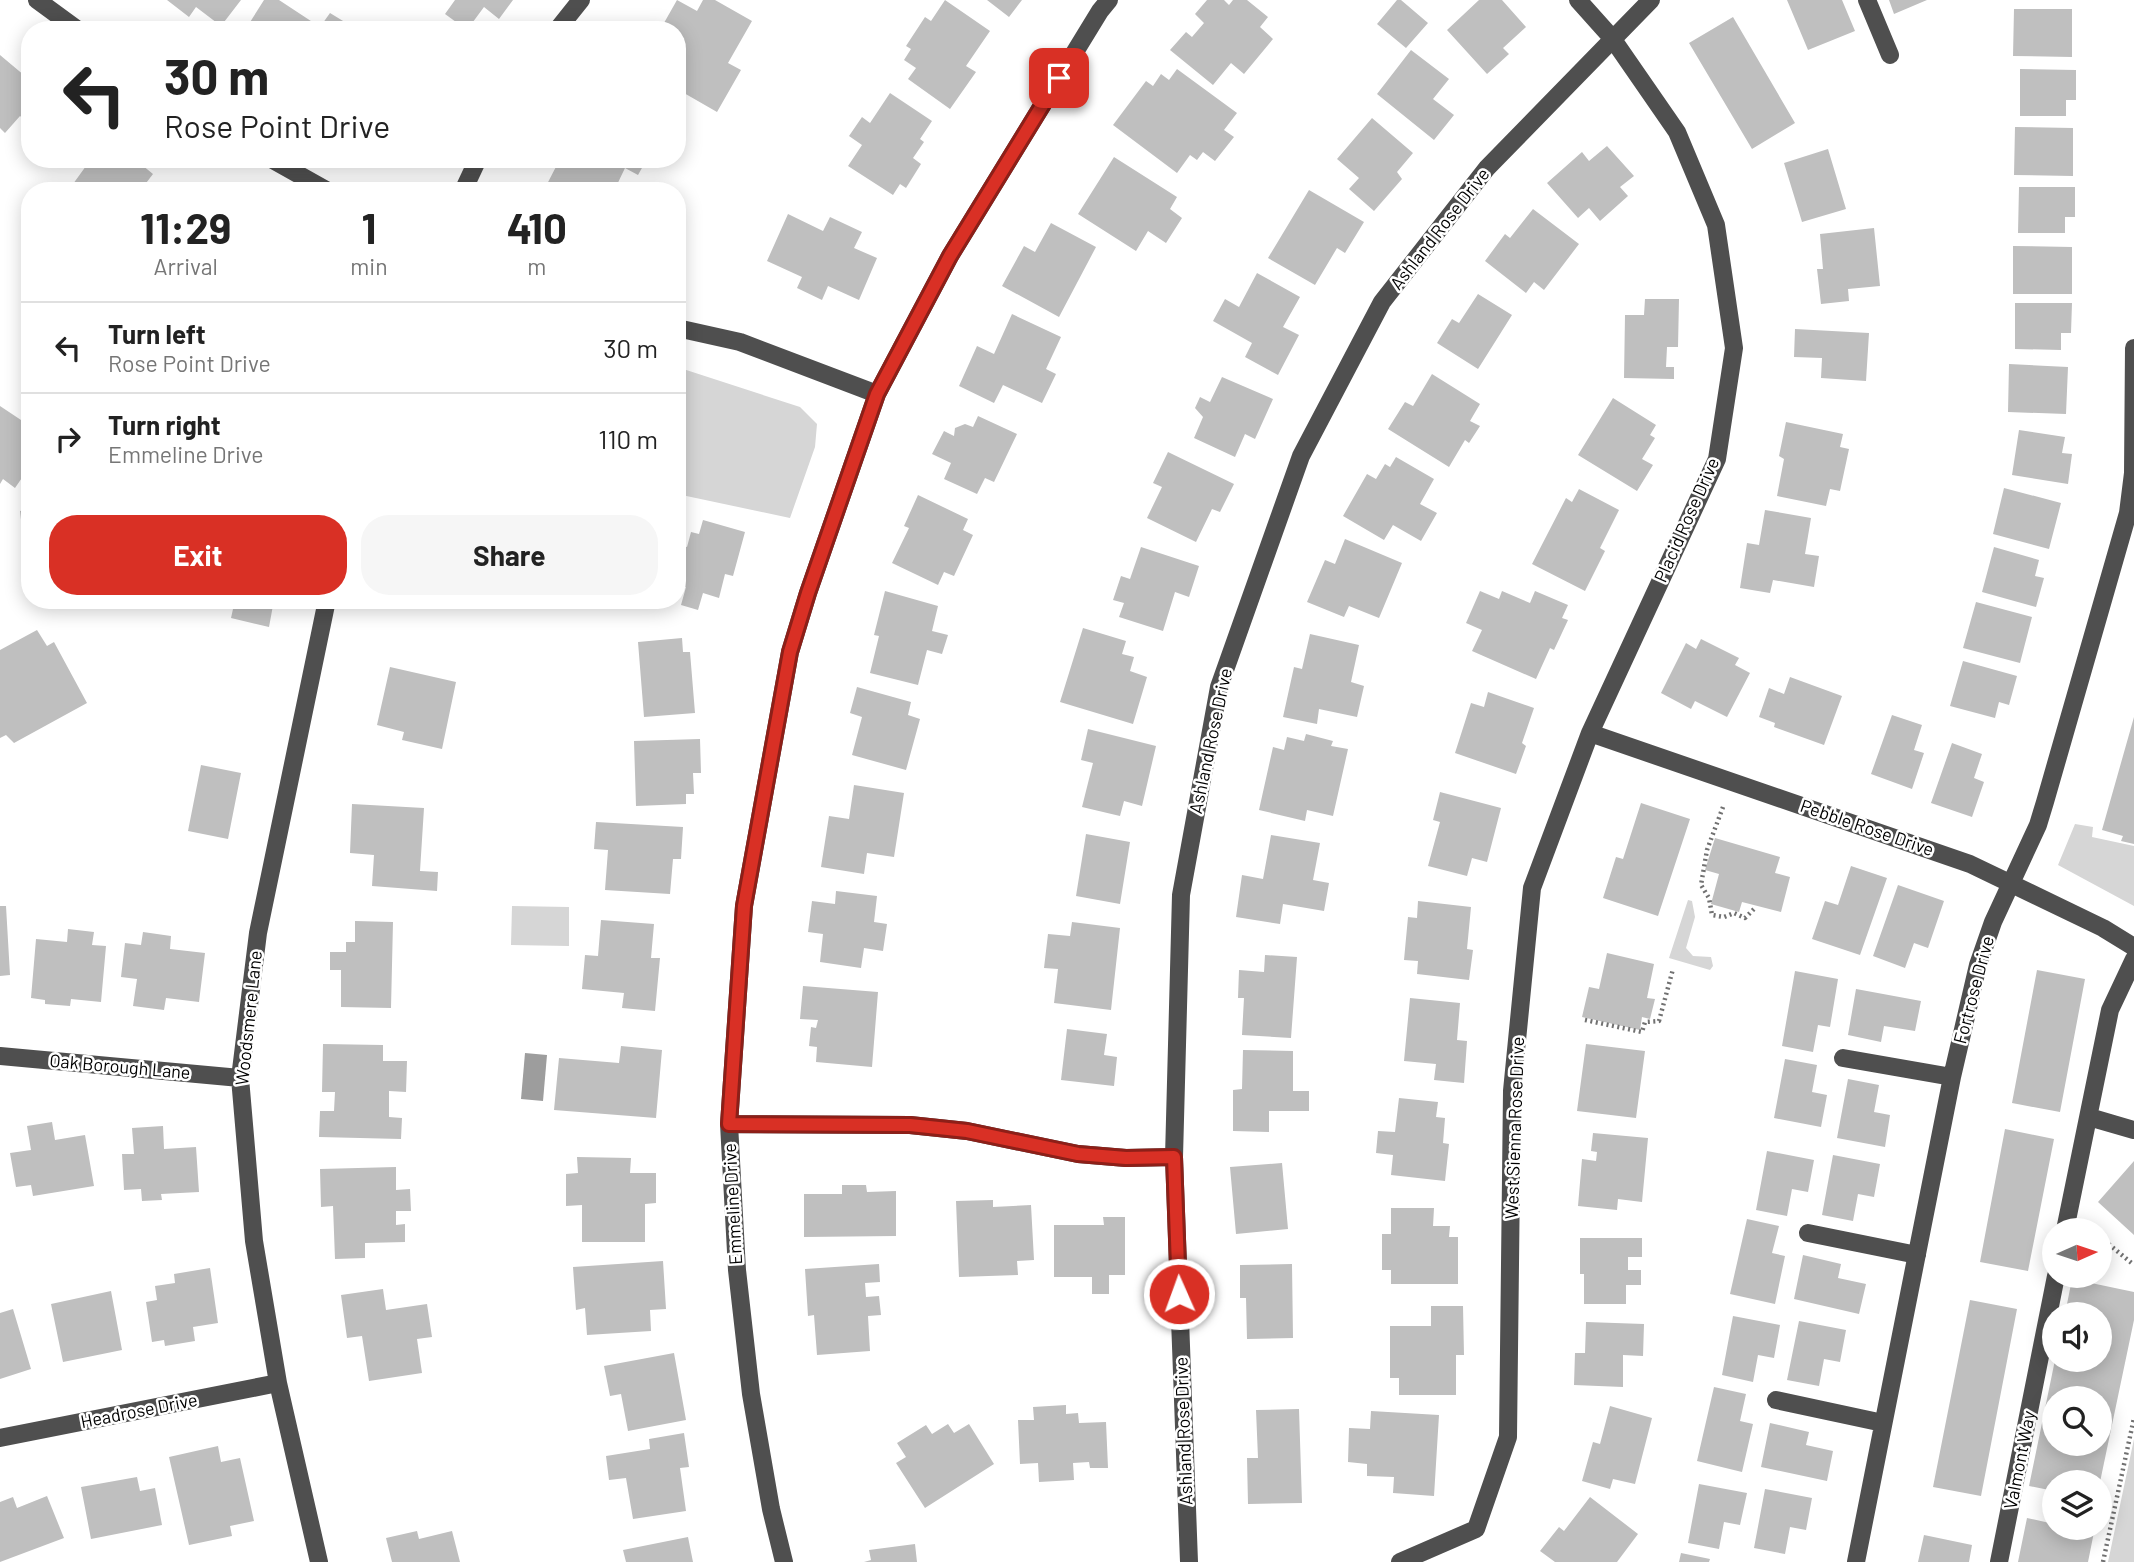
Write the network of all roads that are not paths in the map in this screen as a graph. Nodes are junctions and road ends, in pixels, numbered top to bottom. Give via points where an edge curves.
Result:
1 (37, 0) edge
2 (581, 0) edge
3 (1109, 0) edge
4 (1578, 0) edge
5 (1651, 0) edge
6 (1867, 0) edge
7 (66, 21) edge
8 (564, 21) edge
9 (1612, 38) junction
10 (1890, 55) dead end
11 (287, 168) edge
12 (312, 182) edge
13 (686, 330) edge
14 (2134, 348) edge
15 (877, 394) junction
16 (2134, 415) edge
17 (325, 609) edge
18 (1590, 733) junction
19 (2010, 882) junction
20 (2134, 947) edge
21 (2134, 959) edge
22 (0, 1056) edge
23 (1843, 1058) dead end
24 (1952, 1077) junction
25 (240, 1078) junction
26 (2089, 1117) junction
27 (729, 1124) junction
28 (2134, 1129) edge
29 (1174, 1157) junction
30 (2068, 1218) edge
31 (1808, 1233) dead end
32 (1917, 1255) junction
33 (2054, 1288) edge
34 (278, 1383) junction
35 (1776, 1400) dead end
36 (1884, 1423) junction
37 (0, 1438) edge
38 (319, 1562) edge
39 (784, 1562) edge
40 (1189, 1562) edge
41 (1400, 1562) edge
42 (1856, 1562) edge
43 (1999, 1562) edge

1 - 7 street
2 - 8 street
3 - 15 street, Emmeline Drive via 950,256
4 - 9 street, Placid Rose Drive
5 - 9 street, Ashland Rose Drive
6 - 10 street
9 - 18 street, Placid Rose Drive via 1677,132 1716,225 1734,348 1717,459
9 - 29 street, Ashland Rose Drive via 1487,168 1382,302 1301,456 1219,687 1209,739 1181,895
11 - 12 street
13 - 15 street via 740,342
14 - 16 street, Fortrose Drive
15 - 27 street, Emmeline Drive via 790,652 744,906
16 - 19 street, Fortrose Drive via 2128,513 2046,802
17 - 25 street, Woodsmere Lane via 258,933
18 - 19 street, Pebble Rose Drive via 1970,864
18 - 41 street, West Sienna Rose Drive via 1532,888 1512,1091 1508,1437 1476,1528
19 - 20 street, Pebble Rose Drive
19 - 24 street, Fortrose Drive via 1981,954
21 - 26 street via 2110,1010
22 - 25 street, Oak Borough Lane
23 - 24 street
24 - 32 street, Fortrose Drive
25 - 34 street, Woodsmere Lane via 254,1241
26 - 28 street
26 - 30 street
27 - 29 street via 910,1125 967,1131 1078,1154
27 - 39 street, Emmeline Drive via 737,1270 751,1394
29 - 40 street, Ashland Rose Drive
31 - 32 street
32 - 36 street, Fortrose Drive
33 - 43 street, Valmont Way
34 - 37 street, Headrose Drive
34 - 38 street, Woodsmere Lane
35 - 36 street
36 - 42 street, Fortrose Drive

